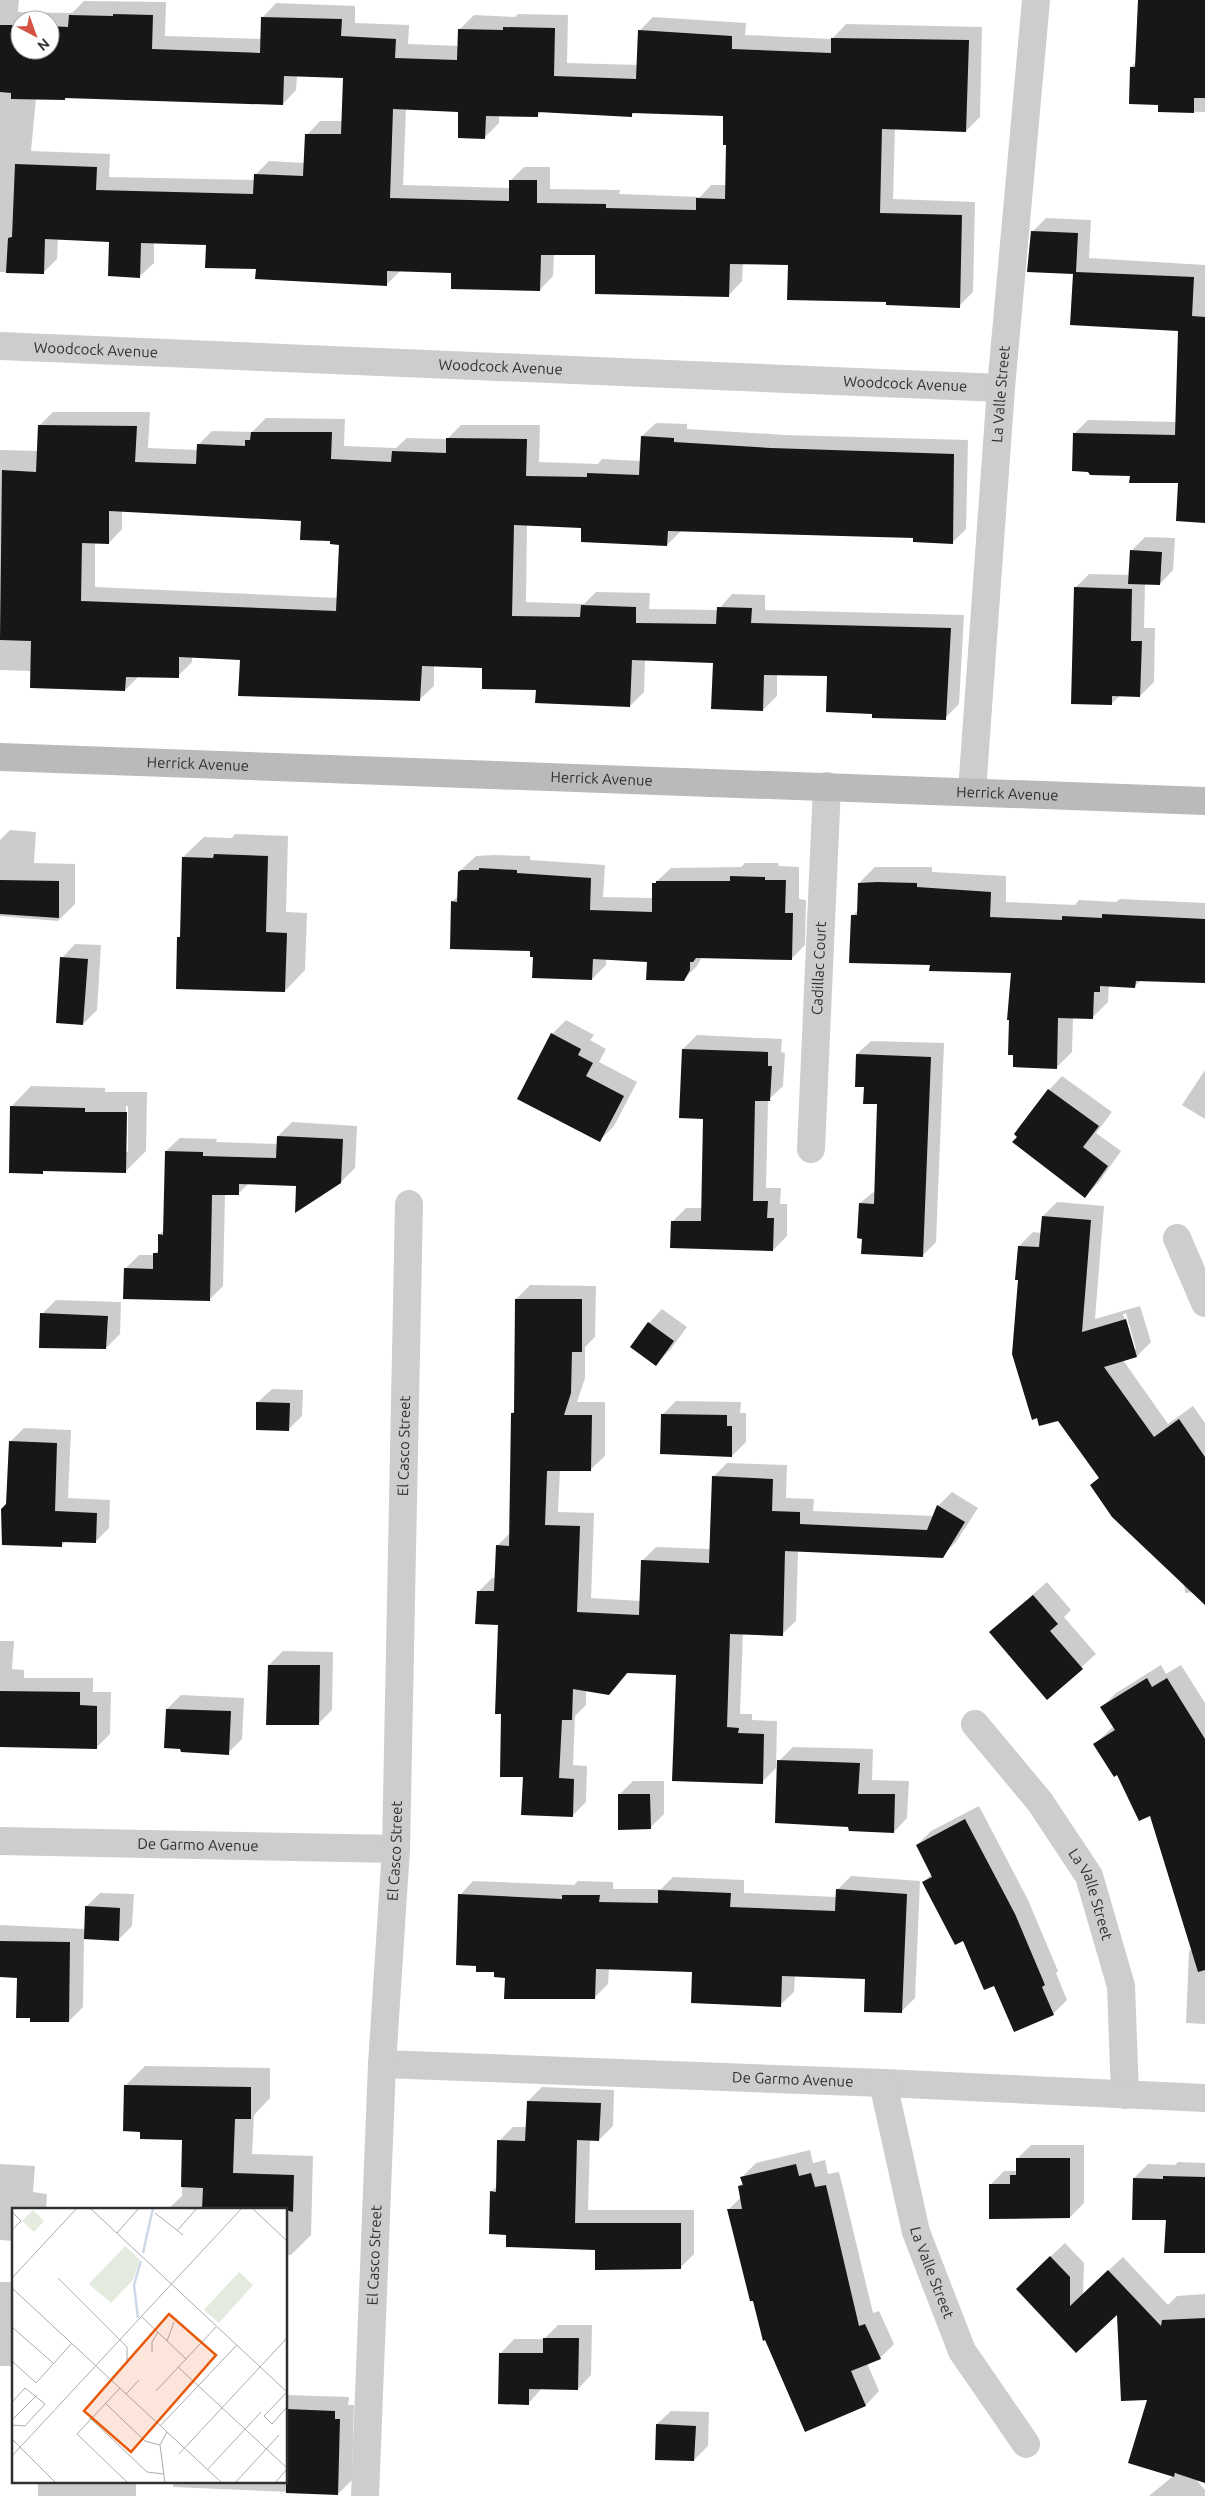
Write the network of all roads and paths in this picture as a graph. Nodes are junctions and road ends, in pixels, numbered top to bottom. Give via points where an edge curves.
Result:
1 (1036, 0) edge
2 (0, 346) edge
3 (1001, 388) junction
4 (0, 756) edge
5 (826, 786) junction
6 (972, 791) junction
7 (1205, 801) edge
8 (811, 1149) dead end
9 (409, 1204) dead end
10 (1177, 1238) dead end
11 (1205, 1303) edge
12 (975, 1724) dead end
13 (0, 1841) edge
14 (396, 1849) junction
15 (382, 2064) junction
16 (884, 2083) junction
17 (1125, 2095) junction
18 (1205, 2098) edge
19 (1026, 2444) dead end
20 (365, 2496) edge

1 - 3 street, La Valle Street
2 - 3 street, Woodcock Avenue
3 - 6 street, La Valle Street
4 - 5 street, Herrick Avenue
5 - 6 street, Herrick Avenue
5 - 8 street, Cadillac Court
6 - 7 street, Herrick Avenue
9 - 14 street, El Casco Street
10 - 11 street
12 - 17 street, La Valle Street via 1040,1802 1089,1876 1121,1986
13 - 14 street, De Garmo Avenue
14 - 15 street, El Casco Street
15 - 16 street, De Garmo Avenue
15 - 20 street, El Casco Street
16 - 17 street, De Garmo Avenue
16 - 19 street, La Valle Street via 916,2232 962,2351
17 - 18 street, De Garmo Avenue

